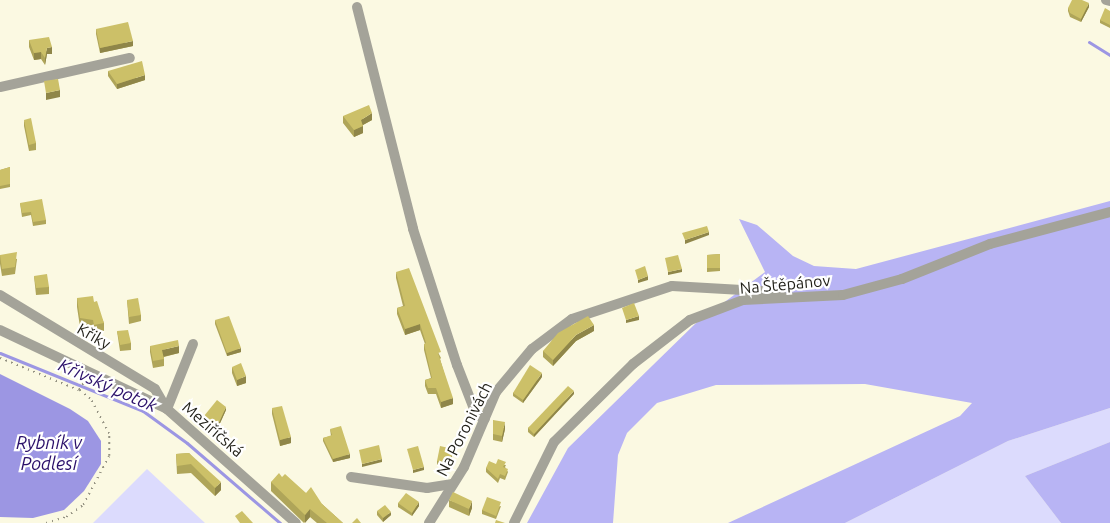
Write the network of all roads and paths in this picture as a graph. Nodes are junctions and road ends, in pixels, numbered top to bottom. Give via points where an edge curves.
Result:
1 (357, 7) dead end
2 (130, 58) dead end
3 (0, 87) edge
4 (1110, 212) edge
5 (801, 295) junction
6 (0, 296) edge
7 (0, 330) edge
8 (193, 344) dead end
9 (0, 358) edge
10 (84, 382) dead end
11 (79, 390) junction
12 (166, 409) junction
13 (485, 419) junction
14 (351, 477) dead end
15 (453, 484) junction
16 (46, 523) edge
17 (296, 523) edge
18 (429, 523) edge
19 (514, 523) edge

1 - 13 street via 414,229 457,365 476,414
2 - 3 street
4 - 5 street, Na Štěpánov via 990,244 892,282 843,295
5 - 13 street, Na Poronivách via 741,287 672,286 572,319 532,349 496,392
5 - 19 street, Na Štěpánov via 743,300 690,320 633,364 554,442
6 - 12 street, Křiky via 155,389
7 - 12 street, Meziříčská
8 - 12 street
9 - 11 path
10 - 11 path
11 - 16 path via 90,399 109,434 109,456 83,505 66,517
12 - 17 street, Meziříčská
13 - 15 street, Na Poronivách
14 - 15 street via 427,488
15 - 18 street, Na Poronivách

